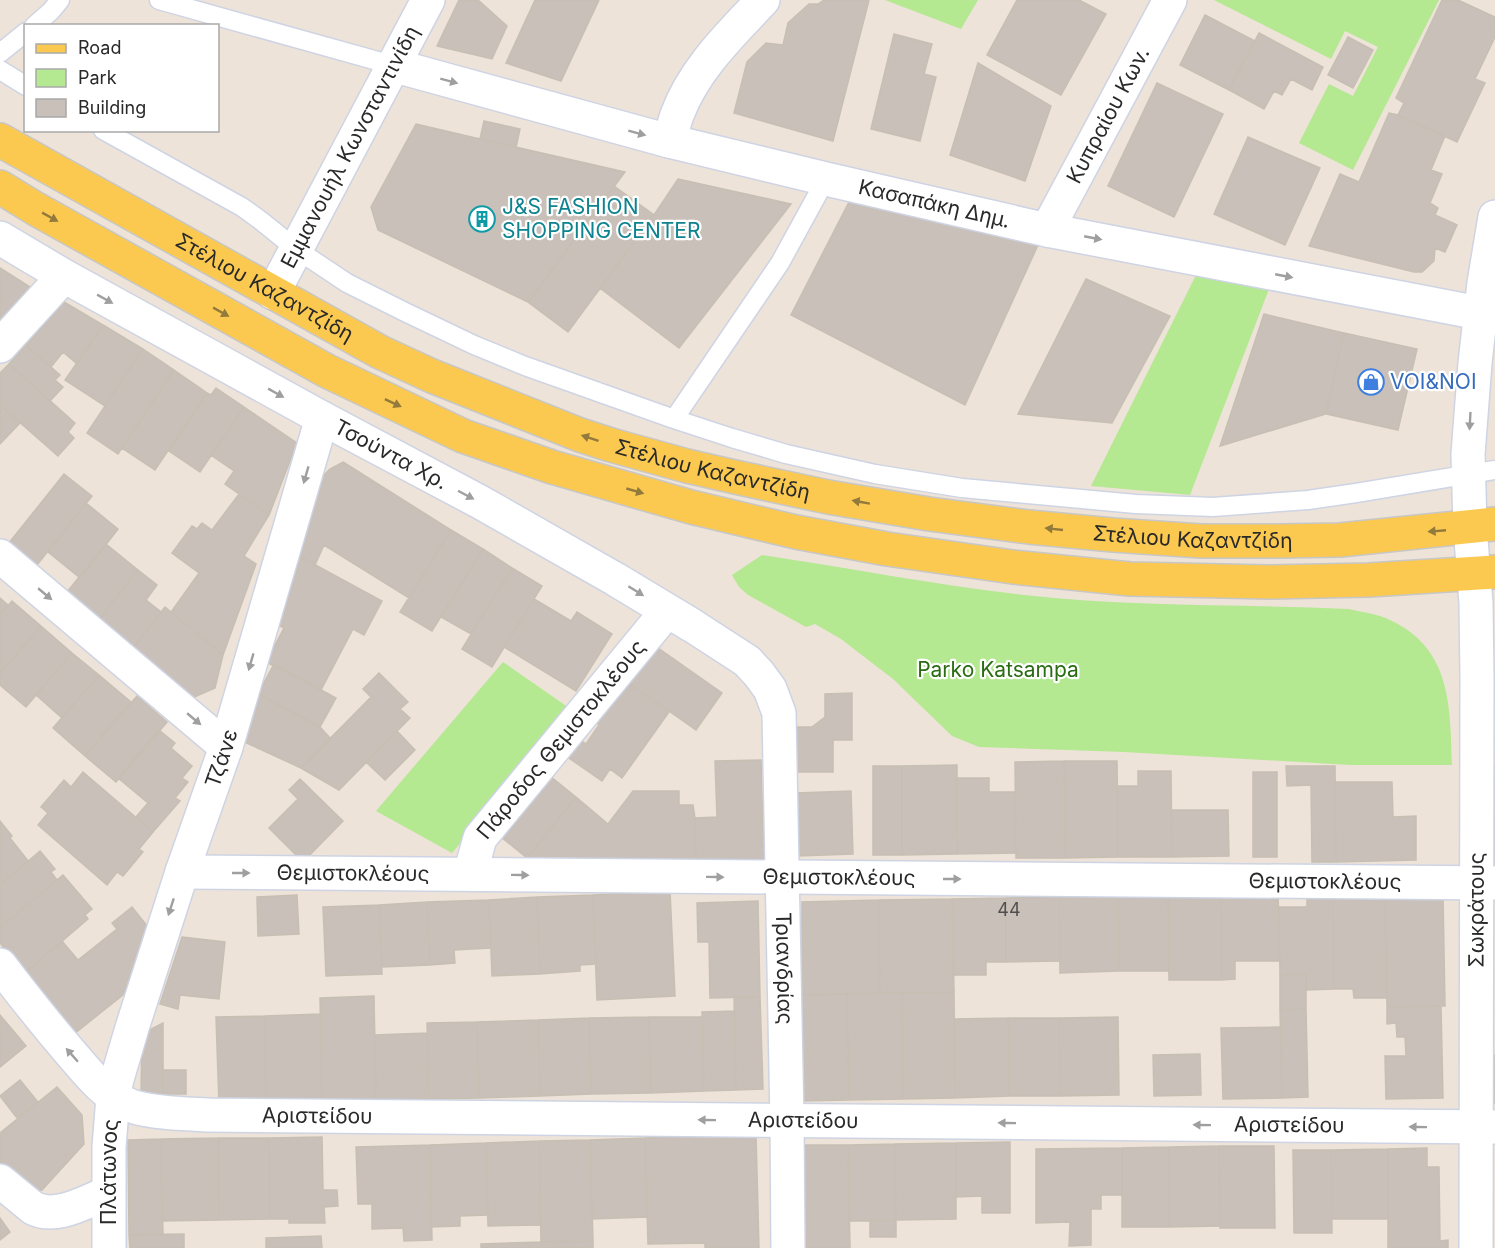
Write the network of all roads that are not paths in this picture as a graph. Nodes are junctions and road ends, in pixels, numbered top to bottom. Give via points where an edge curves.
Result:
1 (60, 0) edge
2 (159, 0) edge
3 (428, 0) edge
4 (763, 0) edge
5 (1170, 0) edge
6 (36, 24) edge
7 (24, 34) edge
8 (0, 53) edge
9 (392, 65) junction
10 (0, 70) edge
11 (24, 85) edge
12 (107, 132) edge
13 (0, 140) edge
14 (669, 141) junction
15 (826, 179) junction
16 (0, 187) edge
17 (1495, 217) edge
18 (1047, 230) junction
19 (0, 238) edge
20 (296, 249) junction
21 (64, 276) junction
22 (273, 293) junction
23 (1488, 315) edge
24 (0, 346) edge
25 (322, 418) junction
26 (674, 419) junction
27 (786, 454) junction
28 (1482, 472) edge
29 (781, 487) junction
30 (1483, 526) edge
31 (0, 556) edge
32 (1485, 572) edge
33 (667, 611) junction
34 (770, 689) joint
35 (226, 747) junction
36 (182, 872) junction
37 (470, 874) junction
38 (783, 878) junction
39 (1486, 883) edge
40 (0, 965) edge
41 (113, 1096) junction
42 (788, 1121) junction
43 (1486, 1127) edge
44 (0, 1181) edge
45 (108, 1192) junction
46 (109, 1248) edge
47 (788, 1248) edge
48 (1476, 1248) edge

1 - 6 lane
2 - 9 lane
3 - 9 street, Εμμανουήλ Κωνσταντινίδη
4 - 14 street via 696,78 677,114
5 - 18 street, Κυπραίου Κων.
7 - 8 lane
9 -> 14 street, Κασαπάκη Δημ.
9 - 20 street, Εμμανουήλ Κωνσταντινίδη
10 - 11 lane
12 - 20 lane via 242,207
13 - 22 main road, Στέλιου Καζαντζίδη
14 - 15 street, Κασαπάκη Δημ.
15 - 18 street, Κασαπάκη Δημ.
15 - 26 lane via 774,272
16 -> 32 main road, Στέλιου Καζαντζίδη via 327,371 454,432 691,507 887,549 1130,579 1269,582
17 - 23 street, Σωκράτους via 1488,253
18 -> 23 street, Κασαπάκη Δημ.
19 - 21 street, Τσούντα Χρ.
20 - 22 street, Εμμανουήλ Κωνσταντινίδη
20 - 26 lane via 347,283 474,345
21 - 24 street
21 -> 25 street, Τσούντα Χρ.
29 -> 22 main road, Στέλιου Καζαντζίδη via 687,466 580,435 380,352
23 -> 28 street, Σωκράτους via 1471,403 1468,454
25 -> 33 street, Τσούντα Χρ. via 480,502
25 -> 35 street, Τζάνε
26 - 27 lane
27 - 28 lane via 962,488 1114,503 1213,507 1356,494
27 - 29 lane
28 - 30 street, Σωκράτους
30 -> 29 main road, Στέλιου Καζαντζίδη via 1340,540 1201,541 929,514
30 - 32 street, Σωκράτους
31 -> 35 street
32 - 39 street, Σωκράτους via 1477,678
33 - 34 street, Τσούντα Χρ. via 747,661
33 - 37 street, Πάροδος Θεμιστοκλέους via 487,828 476,847
34 - 38 street, Τριανδρίας via 779,713
35 - 36 street, Τζάνε
36 -> 37 street, Θεμιστοκλέους
36 -> 41 street, Τζάνε
37 -> 38 street, Θεμιστοκλέους
38 -> 39 street, Θεμιστοκλέους
38 - 42 street, Τριανδρίας
39 - 43 street, Σωκράτους
41 -> 40 street, Αριστείδου via 73,1056
42 -> 41 street, Αριστείδου via 209,1115 140,1108
41 - 45 street, Πλάτωνος
43 -> 42 street, Αριστείδου
42 - 47 street, Τριανδρίας
43 - 48 street, Σωκράτους
44 - 45 street via 33,1208 50,1213
45 - 46 street, Πλάτωνος

